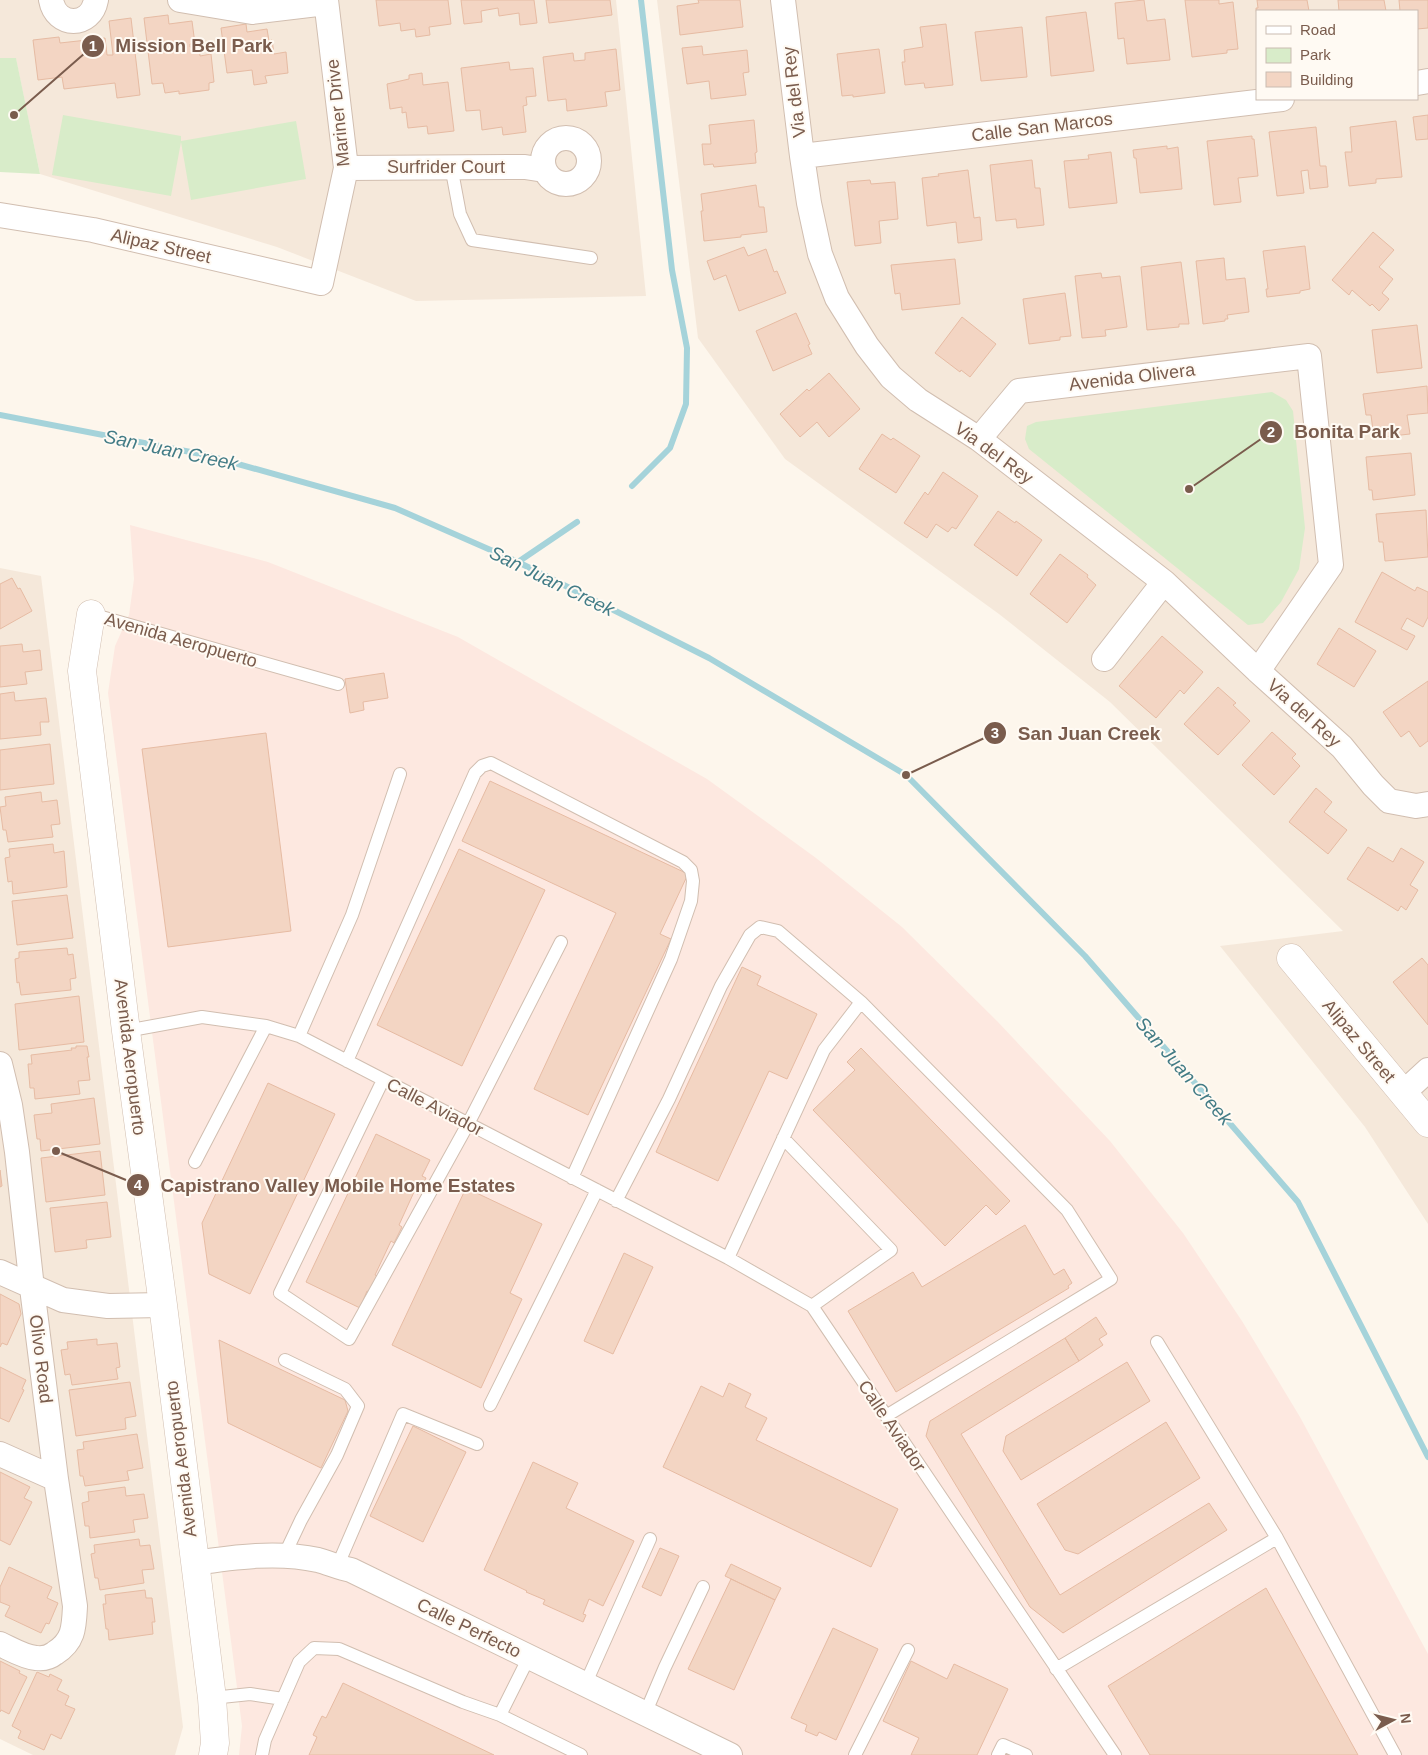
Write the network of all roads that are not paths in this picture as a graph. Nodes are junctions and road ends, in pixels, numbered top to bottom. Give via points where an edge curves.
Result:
1 (51, 0) edge
2 (96, 0) edge
3 (180, 0) edge
4 (783, 0) edge
5 (326, 1) edge
6 (1274, 100) edge
7 (802, 156) junction
8 (451, 166) junction
9 (346, 168) junction
10 (544, 170) dead end
11 (0, 215) edge
12 (591, 258) dead end
13 (321, 283) joint
14 (979, 439) junction
15 (1164, 582) junction
16 (91, 614) joint
17 (1104, 659) dead end
18 (1258, 672) junction
19 (338, 684) dead end
20 (400, 774) dead end
21 (1428, 804) edge
22 (561, 942) dead end
23 (1292, 958) dead end
24 (861, 1002) junction
25 (266, 1026) junction
26 (126, 1031) junction
27 (299, 1036) junction
28 (347, 1061) junction
29 (0, 1064) edge
30 (1428, 1070) edge
31 (383, 1080) junction
32 (1403, 1093) junction
33 (1428, 1123) edge
34 (468, 1124) junction
35 (783, 1138) junction
36 (195, 1162) dead end
37 (572, 1178) junction
38 (597, 1190) junction
39 (616, 1201) junction
40 (728, 1258) junction
41 (0, 1272) edge
42 (32, 1288) junction
43 (163, 1305) junction
44 (812, 1306) junction
45 (1156, 1342) dead end
46 (285, 1360) dead end
47 (490, 1405) dead end
48 (886, 1416) junction
49 (477, 1444) dead end
50 (0, 1454) edge
51 (56, 1479) junction
52 (1277, 1538) junction
53 (650, 1539) dead end
54 (284, 1556) junction
55 (194, 1563) junction
56 (336, 1567) junction
57 (703, 1588) dead end
58 (0, 1644) edge
59 (908, 1650) dead end
60 (529, 1657) junction
61 (1056, 1669) junction
62 (586, 1685) junction
63 (212, 1698) junction
64 (283, 1698) junction
65 (646, 1714) junction
66 (500, 1715) junction
67 (719, 1752) edge
68 (213, 1755) edge
69 (262, 1755) edge
70 (581, 1755) edge
71 (855, 1755) edge
72 (998, 1755) edge
73 (1026, 1755) edge
74 (1115, 1755) edge
75 (1395, 1755) edge

1 - 2 street via 57,15 74,22 90,14
3 - 5 street via 252,12
4 - 7 street, Via del Rey
5 - 9 street, Mariner Drive
6 - 7 street, Calle San Marcos
7 - 14 street, Via del Rey via 820,254 836,298 891,377 918,400
8 - 9 street, Surfrider Court
8 - 10 street, Surfrider Court
8 - 12 lane via 460,214 472,240
9 - 13 street, Mariner Drive
11 - 13 street, Alipaz Street via 93,230
14 - 15 street, Via del Rey
14 - 18 street, Avenida Olivera via 1019,391 1309,356 1331,565
15 - 17 street
15 - 18 street, Via del Rey
16 - 19 lane, Avenida Aeropuerto
16 - 26 street, Avenida Aeropuerto via 82,671
18 - 21 street, Via del Rey via 1342,746 1389,800 1416,806
20 - 27 lane via 352,915
22 - 34 lane
23 - 32 street, Alipaz Street
24 - 35 lane via 824,1050
24 - 39 lane via 778,931 760,928 750,935 721,986 669,1099
24 - 48 lane via 1067,1210 1111,1279
25 - 26 lane, Calle Aviador via 202,1018
25 - 27 lane, Calle Aviador
25 - 36 lane
26 - 43 street, Avenida Aeropuerto
27 - 28 lane, Calle Aviador
28 - 31 lane, Calle Aviador
28 - 37 lane via 475,773 482,766 490,763 683,862 691,870 691,901 672,959
29 - 42 street, Olivo Road via 17,1152
30 - 32 street
31 - 34 lane, Calle Aviador
31 - 34 lane via 280,1293 349,1339
32 - 33 street, Alipaz Street
34 - 37 lane, Calle Aviador
35 - 40 lane
35 - 44 lane via 892,1250
37 - 38 lane, Calle Aviador
38 - 39 lane, Calle Aviador
38 - 47 lane
39 - 40 lane, Calle Aviador
40 - 44 lane, Calle Aviador
41 - 42 street
42 - 43 street via 63,1300 108,1306
42 - 51 street, Olivo Road
43 - 55 street, Avenida Aeropuerto
44 - 48 lane, Calle Aviador
45 - 52 lane
46 - 54 lane via 345,1390 358,1406 337,1455
48 - 61 lane, Calle Aviador
49 - 56 lane via 402,1414
50 - 51 street
51 - 58 street, Olivo Road via 75,1606 70,1640 50,1657 36,1658
52 - 61 lane
52 - 75 lane
53 - 62 lane
54 - 55 street, Calle Perfecto
54 - 56 street, Calle Perfecto via 318,1560
55 - 63 street, Avenida Aeropuerto
56 - 60 street, Calle Perfecto via 351,1570
57 - 65 lane
59 - 71 lane
60 - 62 street, Calle Perfecto
60 - 66 lane
61 - 74 lane, Calle Aviador
62 - 65 street, Calle Perfecto
63 - 64 lane via 250,1694
63 - 68 street, Avenida Aeropuerto
64 - 66 lane via 299,1662 314,1648 339,1649
64 - 69 lane
65 - 67 street, Calle Perfecto
66 - 70 lane
72 - 73 lane via 1002,1745

